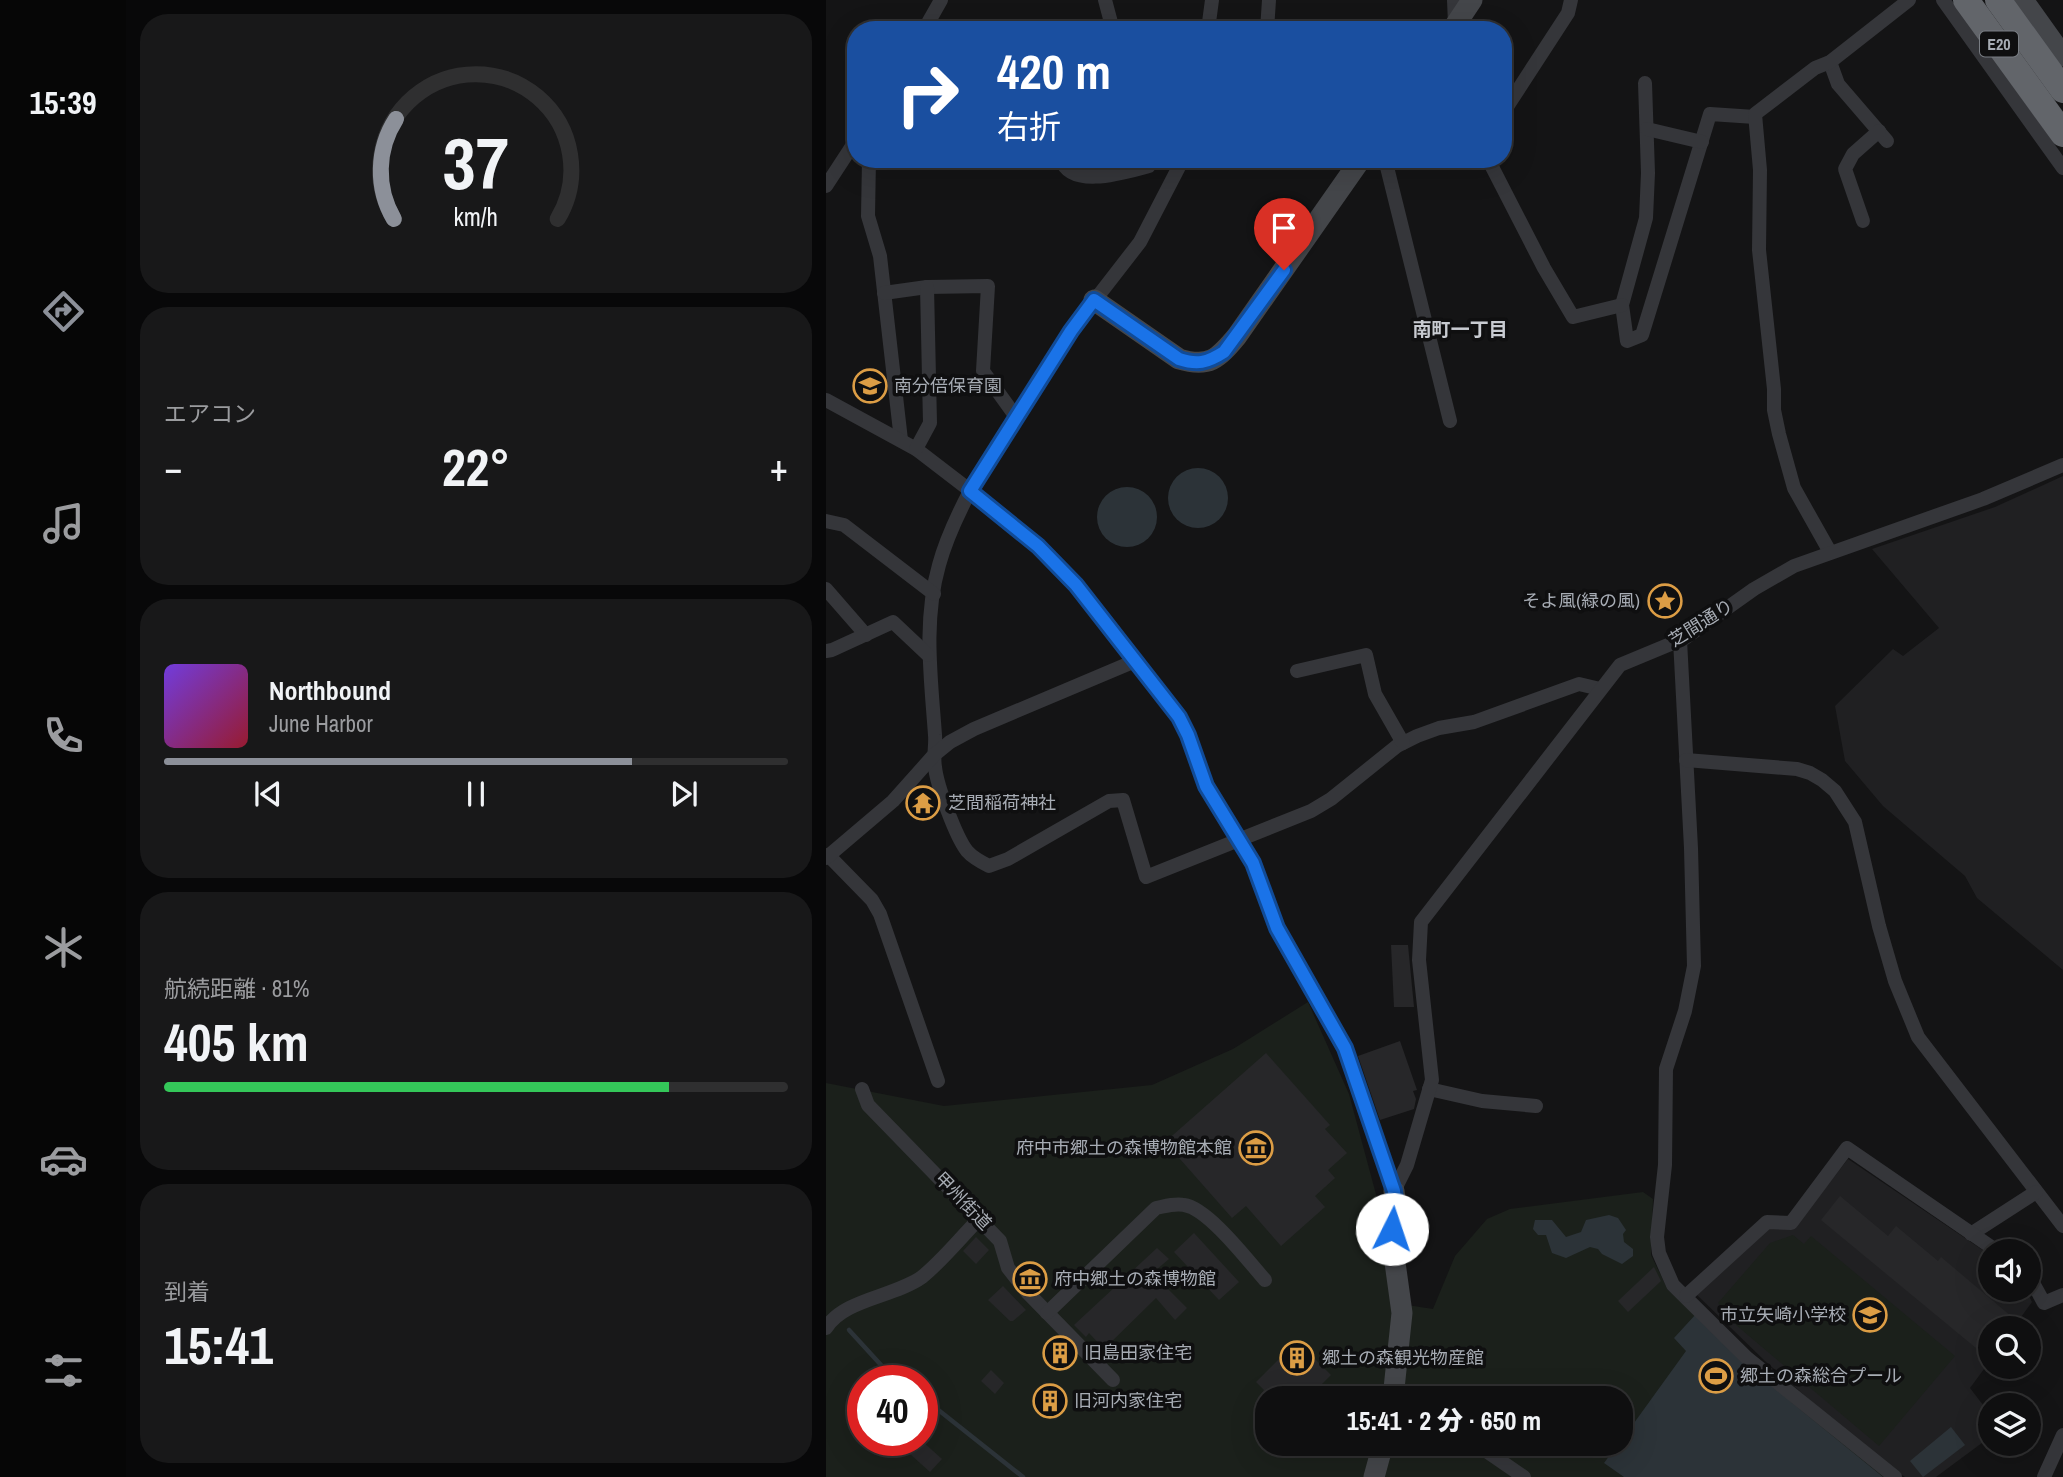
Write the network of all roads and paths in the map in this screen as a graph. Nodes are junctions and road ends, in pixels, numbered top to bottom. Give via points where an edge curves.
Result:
1 (941, 0) edge
2 (1105, 0) edge
3 (1212, 0) edge
4 (1269, 0) edge
5 (1454, 0) edge
6 (1472, 0) edge
7 (1571, 0) edge
8 (1909, 0) edge
9 (1943, 0) edge
10 (1966, 0) edge
11 (1997, 0) edge
12 (2022, 0) edge
13 (929, 21) edge
14 (1111, 21) edge
15 (1209, 21) edge
16 (1268, 21) edge
17 (1453, 21) edge
18 (1457, 21) edge
19 (2063, 56) edge
20 (1830, 62) junction
21 (1645, 83) dead end
22 (2063, 90) edge
23 (1512, 99) edge
24 (1755, 117) junction
25 (1647, 129) junction
26 (2063, 134) edge
27 (1702, 142) junction
28 (847, 153) edge
29 (869, 168) edge
30 (1066, 168) edge
31 (1129, 168) edge
32 (1153, 168) edge
33 (1177, 168) edge
34 (1355, 168) edge
35 (1387, 168) edge
36 (1493, 168) edge
37 (2063, 168) edge
38 (827, 182) edge
39 (1168, 183) junction
40 (1863, 221) dead end
41 (927, 287) junction
42 (884, 293) junction
43 (1094, 300) junction
44 (1622, 305) junction
45 (826, 400) edge
46 (1016, 416) junction
47 (1450, 421) dead end
48 (901, 440) junction
49 (916, 449) junction
50 (2063, 465) edge
51 (970, 491) junction
52 (826, 521) edge
53 (1830, 552) junction
54 (826, 589) edge
55 (934, 594) junction
56 (866, 635) junction
57 (1681, 640) junction
58 (826, 651) edge
59 (928, 654) junction
60 (1135, 660) junction
61 (1297, 671) dead end
62 (1600, 689) junction
63 (1403, 743) junction
64 (934, 755) junction
65 (1686, 760) junction
66 (1241, 840) junction
67 (827, 856) edge
68 (938, 1081) dead end
69 (862, 1089) dead end
70 (1429, 1089) junction
71 (1536, 1106) dead end
72 (1394, 1191) junction
73 (2036, 1192) junction
74 (980, 1218) junction
75 (2063, 1226) edge
76 (1971, 1234) junction
77 (1979, 1239) edge
78 (1265, 1280) dead end
79 (2063, 1295) edge
80 (1686, 1296) junction
81 (2041, 1298) edge
82 (1048, 1313) junction
83 (826, 1328) edge
84 (1113, 1380) dead end
85 (1401, 1386) edge
86 (2063, 1435) edge
87 (1380, 1456) edge
88 (1493, 1456) edge
89 (1374, 1477) edge
90 (1524, 1477) edge
91 (1895, 1477) edge
92 (2044, 1477) edge

1 - 13 street
2 - 14 street
3 - 15 street
4 - 16 street
5 - 17 street
6 - 18 street
7 - 23 street via 1569,13
8 - 20 street
9 - 37 street
10 - 26 highway, E20
11 - 22 highway, E20
12 - 19 street
20 - 24 street via 1815,68
20 - 40 street via 1838,84 1883,136 1853,154 1845,169
21 - 25 street
24 - 27 street via 1710,114
24 - 53 street via 1759,250 1774,410 1794,488
25 - 27 street
25 - 44 street via 1646,218
27 - 44 street via 1642,335 1627,341
28 - 38 street
29 - 42 street via 868,216 880,256
30 - 31 street via 1086,179
32 - 39 street
33 - 39 street
34 - 43 street via 1237,336 1210,361 1195,364 1179,359
35 - 47 street
36 - 44 street via 1573,317
39 - 43 street via 1140,242
41 - 42 street
41 - 46 street via 988,286 983,371
41 - 49 street via 930,423
42 - 48 street
43 - 46 street
45 - 48 street
46 - 51 street
48 - 49 street
49 - 51 street
50 - 53 street, 芝間通り via 1983,499
51 - 55 street via 939,565
51 - 60 street via 1038,546 1076,585
52 - 55 street via 844,525
53 - 57 street, 芝間通り via 1776,575
54 - 56 street
55 - 59 street
56 - 58 street
56 - 59 street via 892,622
57 - 62 street, 芝間通り via 1620,665
57 - 65 street
59 - 64 street
60 - 64 street via 974,729
60 - 66 street via 1179,717 1206,786
61 - 63 street via 1366,655 1375,694
62 - 63 street via 1579,684
62 - 70 street, 芝間通り via 1421,922 1419,960 1432,1080
63 - 66 street via 1331,799
64 - 66 street via 954,827 967,850 989,866 1110,801 1123,800 1146,877
64 - 67 street via 893,801
65 - 73 street via 1797,769 1835,791 1855,822 1895,981 1918,1037
65 - 80 street via 1694,966 1666,1069 1665,1166 1657,1237 1664,1268
66 - 72 street via 1277,928 1345,1048
67 - 68 street via 872,900 880,914
69 - 74 street, 甲州街道 via 868,1105
70 - 71 street via 1482,1101
70 - 72 street, 芝間通り via 1407,1165
72 - 85 street via 1393,1248 1402,1313
73 - 75 street
73 - 76 street
74 - 82 street, 甲州街道 via 1000,1241 1008,1268
74 - 83 street via 923,1275 844,1310
76 - 77 street
76 - 80 street via 1847,1148 1791,1223 1767,1222
78 - 82 street via 1203,1215 1187,1205 1170,1205 1156,1208
79 - 81 street via 2044,1303
80 - 91 street via 1747,1358
82 - 84 street, 甲州街道
86 - 92 street
87 - 89 street
88 - 90 street

